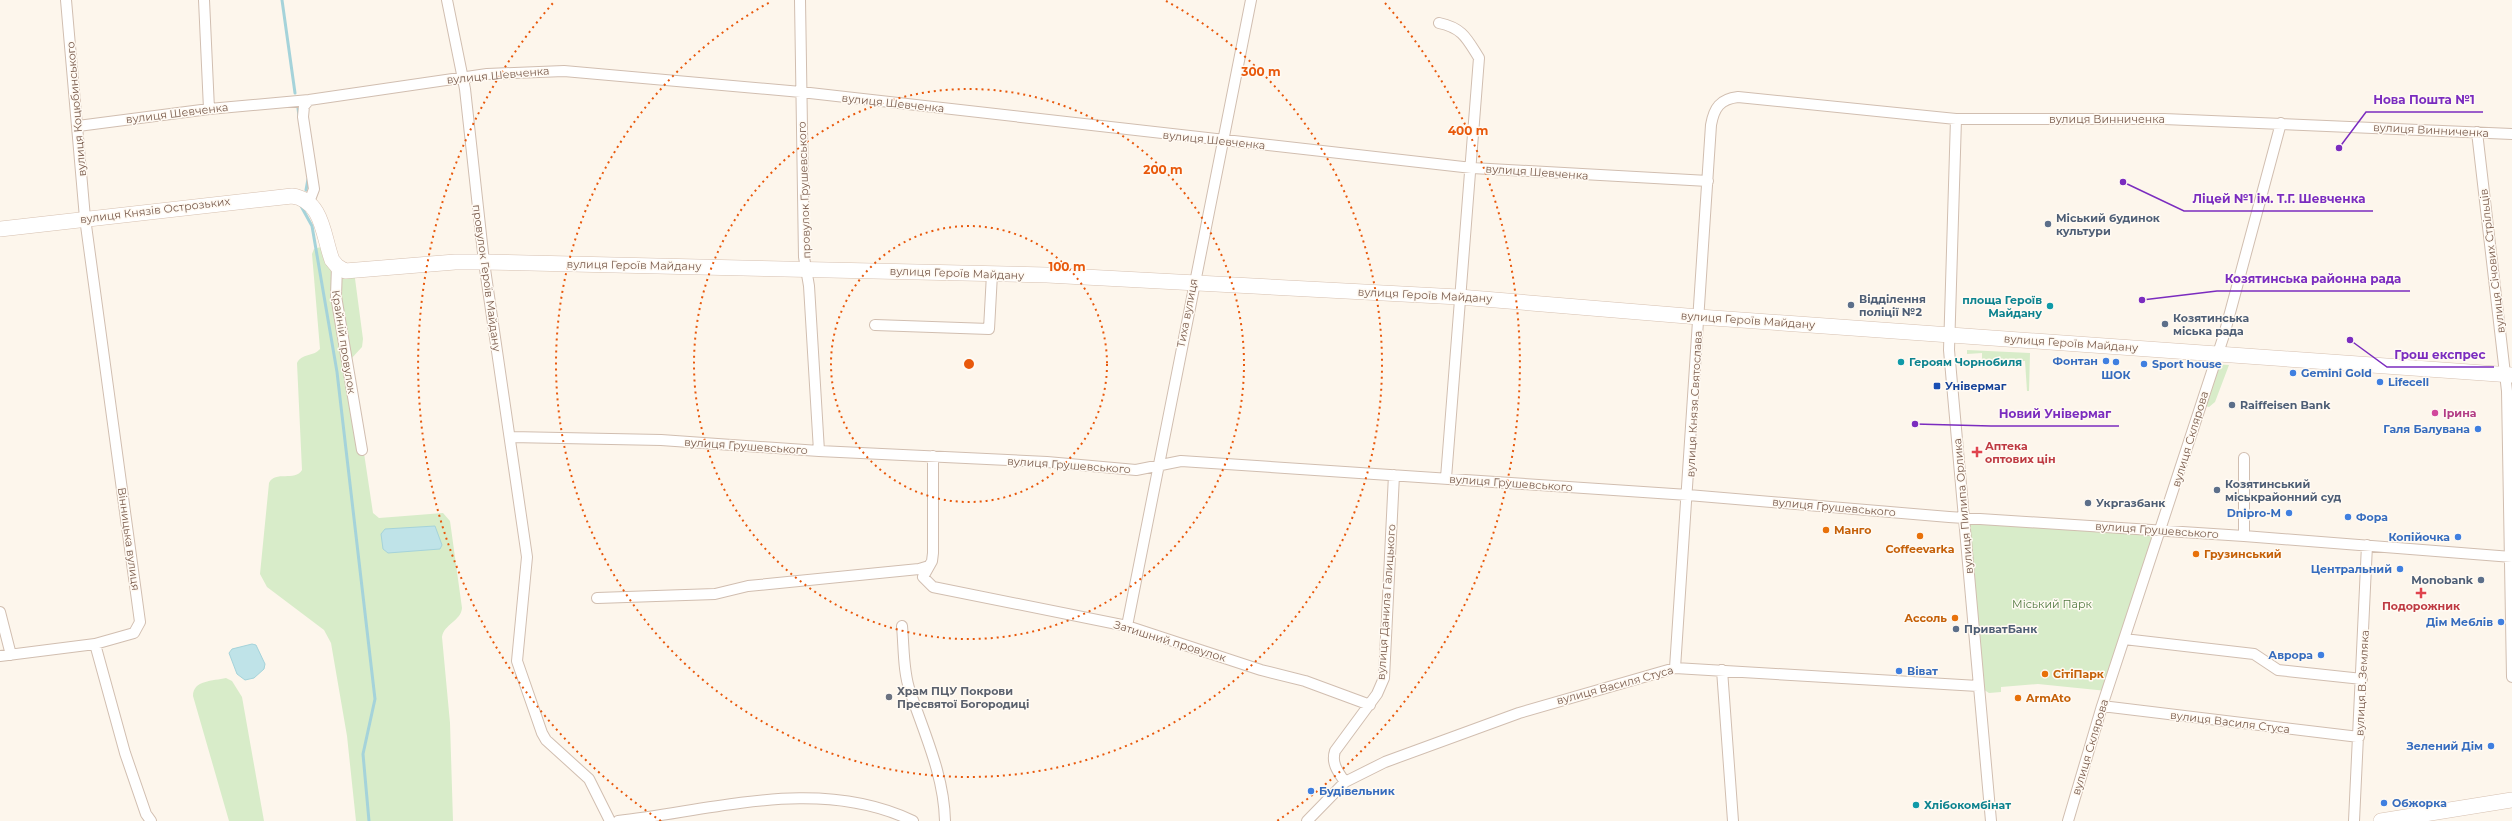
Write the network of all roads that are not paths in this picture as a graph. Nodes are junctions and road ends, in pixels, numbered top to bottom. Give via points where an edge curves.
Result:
1 (66, 0) edge
2 (204, 0) edge
3 (447, 0) edge
4 (800, 0) edge
5 (1251, 0) edge
6 (1439, 23) dead end
7 (461, 77) junction
8 (801, 92) junction
9 (309, 100) junction
10 (209, 109) junction
11 (1713, 116) joint
12 (1956, 119) junction
13 (2281, 123) junction
14 (78, 126) junction
15 (2477, 132) junction
16 (2512, 134) edge
17 (1222, 141) junction
18 (1472, 168) junction
19 (1708, 181) junction
20 (309, 202) junction
21 (85, 218) junction
22 (0, 229) edge
23 (484, 262) junction
24 (337, 266) junction
25 (807, 268) junction
26 (992, 274) junction
27 (1193, 284) junction
28 (1459, 297) junction
29 (1699, 317) junction
30 (875, 325) dead end
31 (1949, 334) junction
32 (2217, 353) junction
33 (2509, 375) edge
34 (510, 437) junction
35 (362, 450) dead end
36 (819, 451) junction
37 (933, 456) junction
38 (2244, 458) dead end
39 (1157, 465) junction
40 (1394, 475) junction
41 (1446, 478) junction
42 (1688, 494) junction
43 (1964, 518) junction
44 (2162, 530) junction
45 (2244, 536) junction
46 (2367, 545) junction
47 (2510, 557) edge
48 (929, 566) junction
49 (597, 598) dead end
50 (0, 612) edge
51 (902, 626) dead end
52 (1127, 626) junction
53 (2124, 639) junction
54 (95, 644) junction
55 (11, 655) junction
56 (0, 656) edge
57 (1675, 668) junction
58 (1722, 670) junction
59 (2512, 677) edge
60 (2362, 679) junction
61 (1978, 686) junction
62 (1370, 705) junction
63 (2102, 706) junction
64 (2359, 737) junction
65 (1345, 782) junction
66 (2512, 800) edge
67 (637, 820) edge
68 (151, 821) edge
69 (610, 821) edge
70 (618, 821) edge
71 (913, 821) edge
72 (945, 821) edge
73 (1307, 821) edge
74 (1733, 821) edge
75 (1991, 821) edge
76 (2068, 821) edge
77 (2354, 821) edge
78 (2381, 821) edge

1 - 14 street, вулиця Коцюбинського
2 - 10 street
3 - 7 street, провулок Героїв Майдану
4 - 8 street, провулок Грушевського
5 - 17 street, Тиха вулиця
6 - 18 street via 1455,26 1469,41 1479,58
7 - 8 street, вулиця Шевченка via 533,70 571,71
7 - 9 street, вулиця Шевченка
7 - 23 street, провулок Героїв Майдану
8 - 17 street, вулиця Шевченка
8 - 25 street, провулок Грушевського via 804,257
9 - 10 street, вулиця Шевченка
9 - 20 street via 304,106 303,117 314,189
10 - 14 street, вулиця Шевченка
11 - 12 street, вулиця Винниченка via 1721,102 1738,97
11 - 19 street, вулиця Князя Святослава
12 - 13 street, вулиця Винниченка via 2164,119
12 - 31 street, вулиця Пилипа Орлика
13 - 15 street, вулиця Винниченка
13 - 32 street, вулиця Склярова
14 - 21 street, вулиця Коцюбинського
15 - 16 street, вулиця Винниченка
15 - 33 street, вулиця Січових Стрільців
17 - 18 street, вулиця Шевченка
17 - 27 street, Тиха вулиця
18 - 19 street, вулиця Шевченка
18 - 28 street
19 - 29 street, вулиця Князя Святослава
20 - 21 street, вулиця Князів Острозьких via 298,196 280,196
20 - 24 street via 318,213 328,251
21 - 22 street, вулиця Князів Острозьких
21 - 54 street, Вінницька вулиця via 140,622 134,633
23 - 24 street, вулиця Героїв Майдану via 455,262 354,271 345,271
23 - 25 street, вулиця Героїв Майдану
23 - 34 street, провулок Героїв Майдану
24 - 35 street, Крайній провулок via 336,296
25 - 26 street, вулиця Героїв Майдану
25 - 36 street, провулок Грушевського
26 - 27 street, вулиця Героїв Майдану
26 - 30 street via 989,329
27 - 28 street, вулиця Героїв Майдану
27 - 39 street, Тиха вулиця
28 - 29 street, вулиця Героїв Майдану
28 - 41 street
29 - 31 street, вулиця Героїв Майдану
29 - 42 street, вулиця Князя Святослава
31 - 32 street, вулиця Героїв Майдану
31 - 43 street, вулиця Пилипа Орлика
32 - 33 street, вулиця Героїв Майдану
32 - 44 street, вулиця Склярова
33 - 47 street, вулиця Січових Стрільців
34 - 36 street, вулиця Грушевського via 661,440
34 - 69 street, провулок Героїв Майдану via 527,557 517,652 519,669 546,740 589,779
36 - 37 street, вулиця Грушевського
37 - 39 street, вулиця Грушевського via 1136,470
37 - 48 street via 933,553
38 - 45 street
39 - 40 street, вулиця Грушевського via 1181,461
39 - 52 street, Тиха вулиця
40 - 41 street, вулиця Грушевського
40 - 62 street, вулиця Данила Галицького via 1384,678
41 - 42 street, вулиця Грушевського
42 - 43 street, вулиця Грушевського
42 - 57 street, вулиця Князя Святослава
43 - 44 street, вулиця Грушевського
43 - 61 street, вулиця Пилипа Орлика
44 - 45 street, вулиця Грушевського
44 - 53 street, вулиця Склярова
45 - 46 street, вулиця Грушевського
46 - 47 street, вулиця Грушевського
46 - 60 street, вулиця В. Земляка
47 - 59 street, вулиця Січових Стрільців
48 - 49 street via 748,586 715,594
48 - 52 street, Затишний провулок via 923,577 933,587
50 - 55 street
51 - 72 street via 909,689 943,791
52 - 62 street, Затишний провулок via 1261,670 1306,681
53 - 60 street via 2254,654 2278,670
53 - 63 street, вулиця Склярова
54 - 55 street, Вінницька вулиця
54 - 68 street via 125,753 146,814
55 - 56 street, Вінницька вулиця
57 - 58 street, вулиця Василя Стуса
57 - 65 street, вулиця Василя Стуса via 1520,713 1385,762
58 - 61 street, вулиця Василя Стуса
58 - 74 street
60 - 64 street, вулиця В. Земляка
61 - 75 street, вулиця Пилипа Орлика
62 - 65 street, вулиця Данила Галицького via 1335,751 1334,765
63 - 64 street, вулиця Василя Стуса
63 - 76 street, вулиця Склярова
64 - 77 street, вулиця В. Земляка
65 - 73 street, вулиця Василя Стуса
66 - 78 street
67 - 70 street
67 - 71 street via 760,800 809,798 863,804

